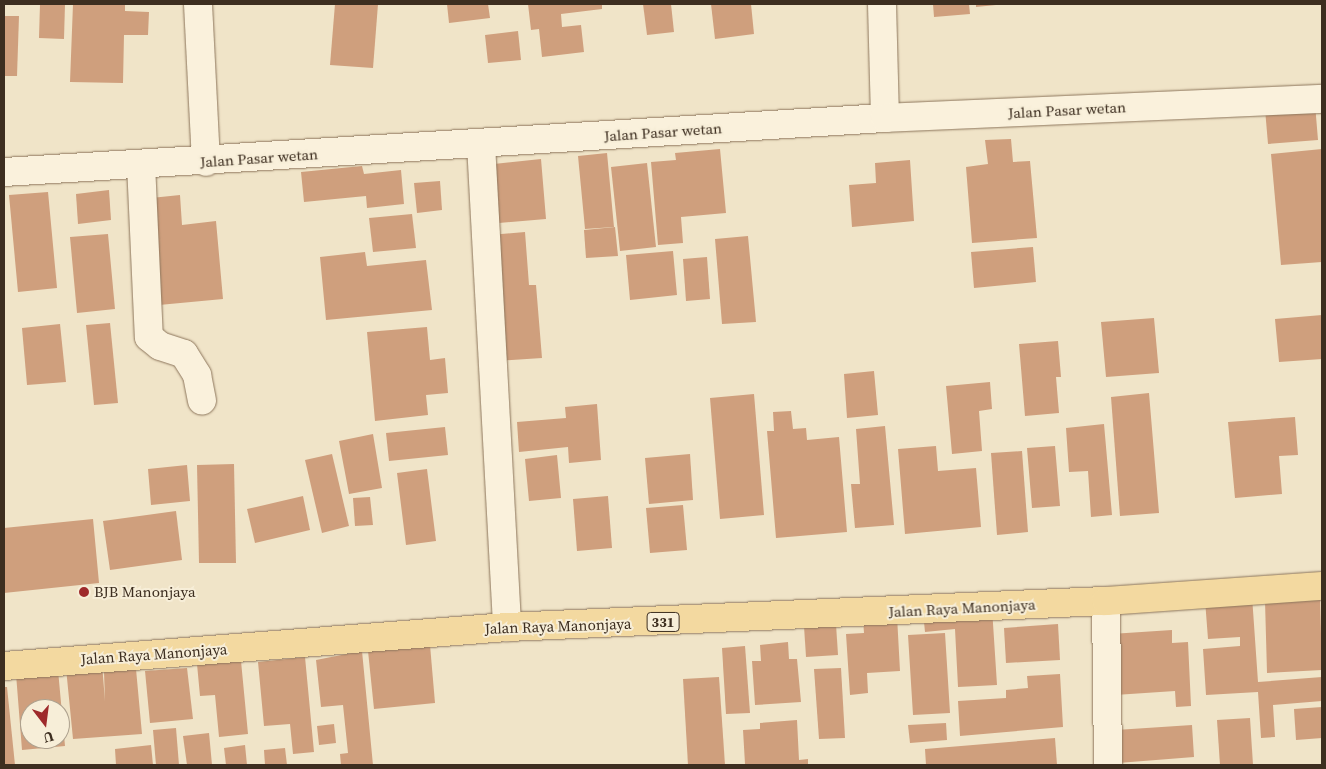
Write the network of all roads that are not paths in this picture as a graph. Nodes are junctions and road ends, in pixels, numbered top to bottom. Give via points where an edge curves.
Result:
1 (198, 4) edge
2 (882, 4) edge
3 (1322, 99) edge
4 (885, 118) junction
5 (481, 144) junction
6 (206, 162) junction
7 (141, 164) junction
8 (4, 172) edge
9 (202, 401) dead end
10 (1322, 586) edge
11 (1106, 601) junction
12 (507, 627) junction
13 (4, 666) edge
14 (1108, 765) edge

1 - 6 street
2 - 4 street
3 - 4 street, Jalan Pasar wetan
4 - 5 street, Jalan Pasar wetan
5 - 6 street, Jalan Pasar wetan
5 - 12 street
6 - 7 street, Jalan Pasar wetan
7 - 8 street, Jalan Pasar wetan
7 - 9 street via 149,338 160,346 184,354 197,375
10 - 11 main road, Jalan Raya Manonjaya / 331
11 - 12 main road, Jalan Raya Manonjaya / 331
11 - 14 street
12 - 13 main road, Jalan Raya Manonjaya / 331

